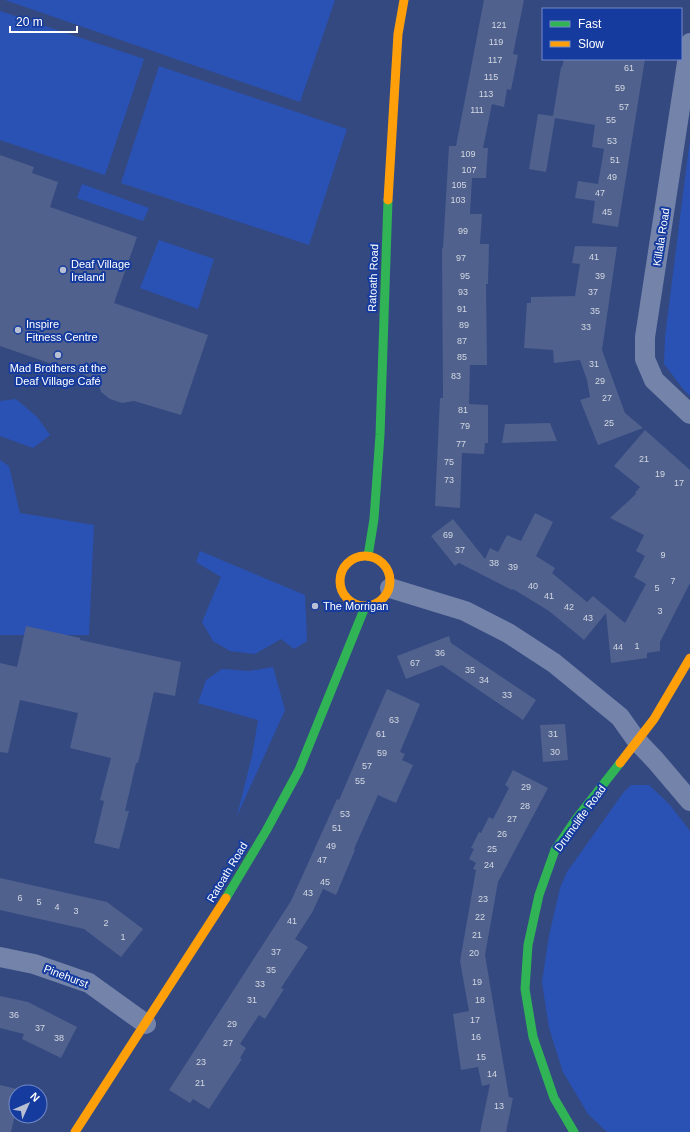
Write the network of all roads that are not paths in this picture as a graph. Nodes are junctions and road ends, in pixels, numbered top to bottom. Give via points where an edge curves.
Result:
1 (404, 0) edge
2 (690, 43) edge
3 (690, 414) edge
4 (368, 556) junction
5 (390, 588) junction
6 (366, 607) junction
7 (690, 658) edge
8 (636, 741) junction
9 (690, 802) edge
10 (0, 957) edge
11 (146, 1024) junction
12 (75, 1132) edge
13 (574, 1132) edge

1 - 4 main road, Ratoath Road via 398,34 391,152 380,435 374,519
2 - 3 street, Killala Road via 645,337 645,359 654,380
4 - 5 main road via 377,559 389,572
4 - 6 main road via 360,556 345,566 340,583 341,591 346,598 353,604
5 - 6 main road via 386,597 379,603
5 - 8 street via 465,611 508,633 554,663 620,717
6 - 11 main road, Ratoath Road via 298,770 266,831
7 - 8 main road via 654,719
8 - 9 street
8 - 13 main road, Drumcliffe Road via 555,850 539,895 528,945 525,989 533,1037 554,1098
10 - 11 street, Pinehurst via 34,964 89,983
11 - 12 main road, Ratoath Road

